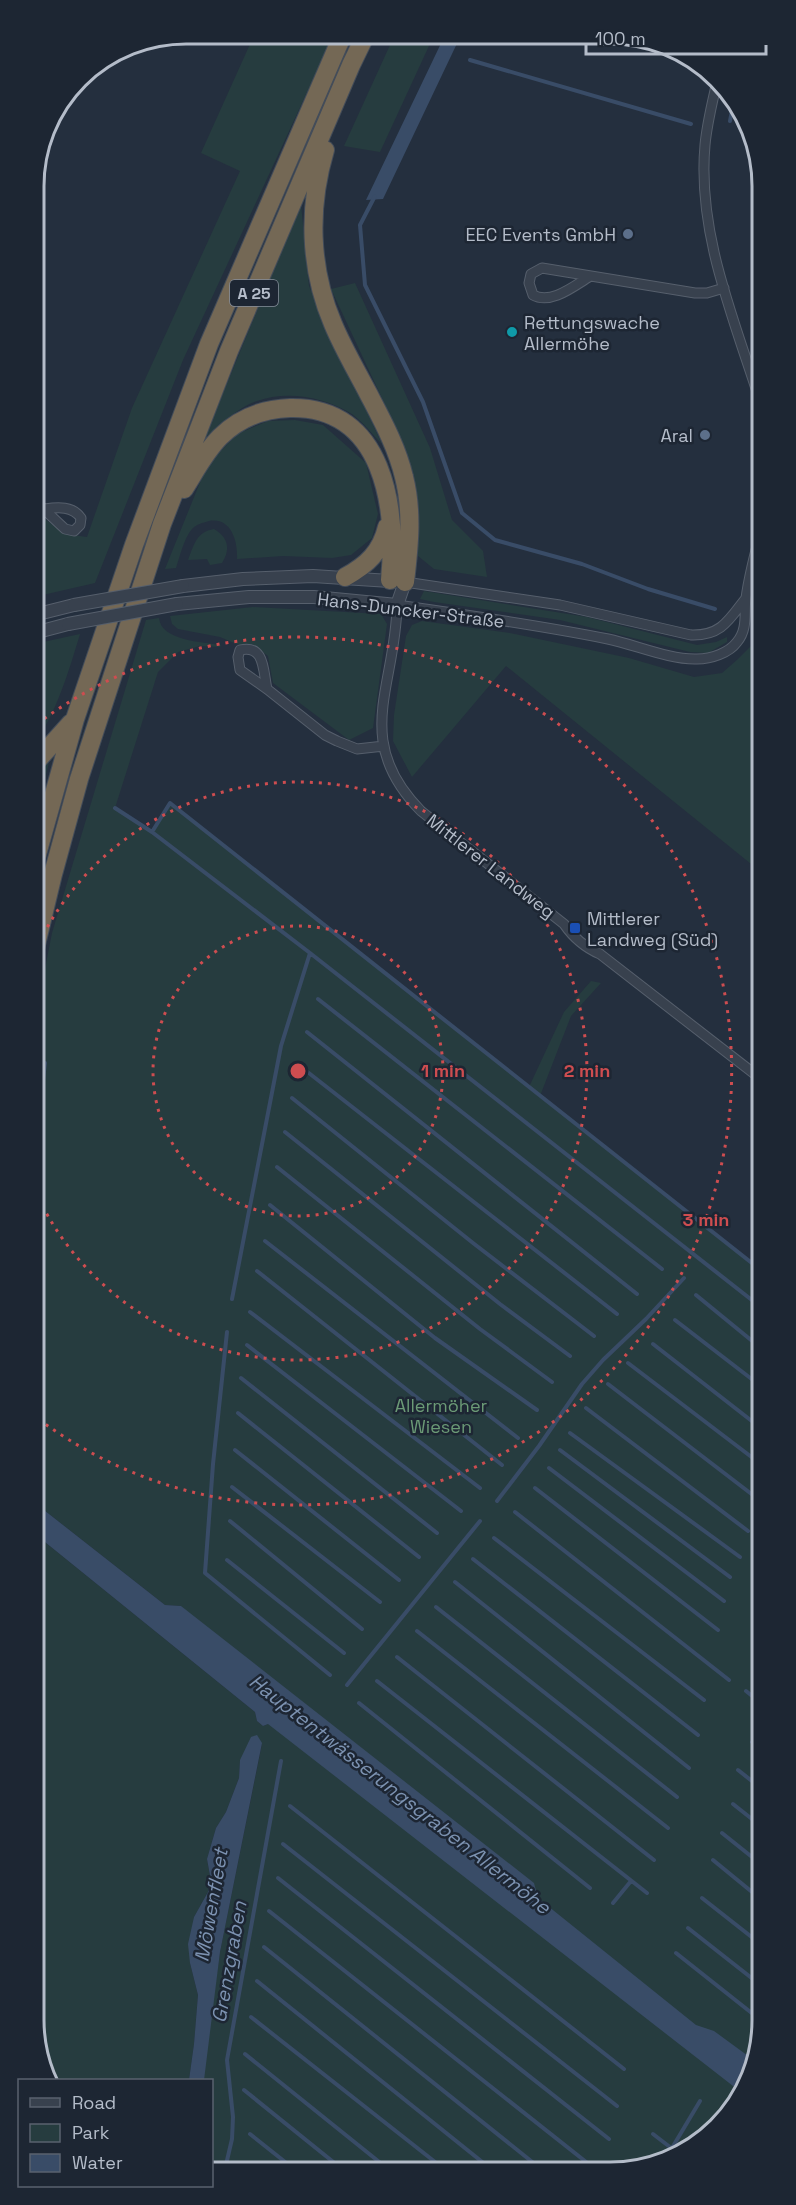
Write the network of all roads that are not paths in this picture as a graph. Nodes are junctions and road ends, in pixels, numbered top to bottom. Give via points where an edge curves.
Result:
1 (340, 44) edge
2 (361, 44) edge
3 (351, 65) junction
4 (715, 90) edge
5 (589, 277) junction
6 (724, 288) junction
7 (752, 376) edge
8 (389, 519) junction
9 (162, 524) junction
10 (752, 569) edge
11 (345, 577) junction
12 (398, 581) junction
13 (746, 598) junction
14 (397, 605) junction
15 (44, 612) edge
16 (44, 630) edge
17 (267, 688) dead end
18 (75, 720) junction
19 (384, 746) junction
20 (44, 753) edge
21 (44, 830) edge
22 (44, 911) edge
23 (752, 1072) edge

1 - 18 highway, A 25 via 209,344 134,545
2 - 3 highway, A 25
3 - 9 highway, A 25 via 229,351
3 - 12 highway via 319,170 313,215 315,263 333,325 391,438 405,478 410,520
4 - 6 street via 708,121 704,182 708,225
5 - 5 street via 542,268 531,274 530,287 533,295 549,298
5 - 6 street via 695,293
6 - 7 street
8 - 9 highway via 383,477 362,439 328,415 294,408 264,411 228,430 204,457
8 - 11 highway via 376,554
8 - 12 highway
9 - 22 highway, A 25 via 79,779
10 - 13 street, Hans-Duncker-Straße
11 - 12 street, Hans-Duncker-Straße
11 - 15 street, Hans-Duncker-Straße, bridge via 280,576 183,586
12 - 13 street, Hans-Duncker-Straße via 560,605 691,636 719,630
12 - 14 street
13 - 14 street, Hans-Duncker-Straße via 745,624 737,643 720,654 699,659 678,658 572,632
14 - 16 street, Hans-Duncker-Straße, bridge via 314,597 249,597 177,604
14 - 19 street, Mittlerer Landweg via 382,706
17 - 19 street via 337,741 357,749
18 - 20 highway
18 - 21 highway, A 25
19 - 23 street, Mittlerer Landweg via 396,778 421,811 564,924 570,934

